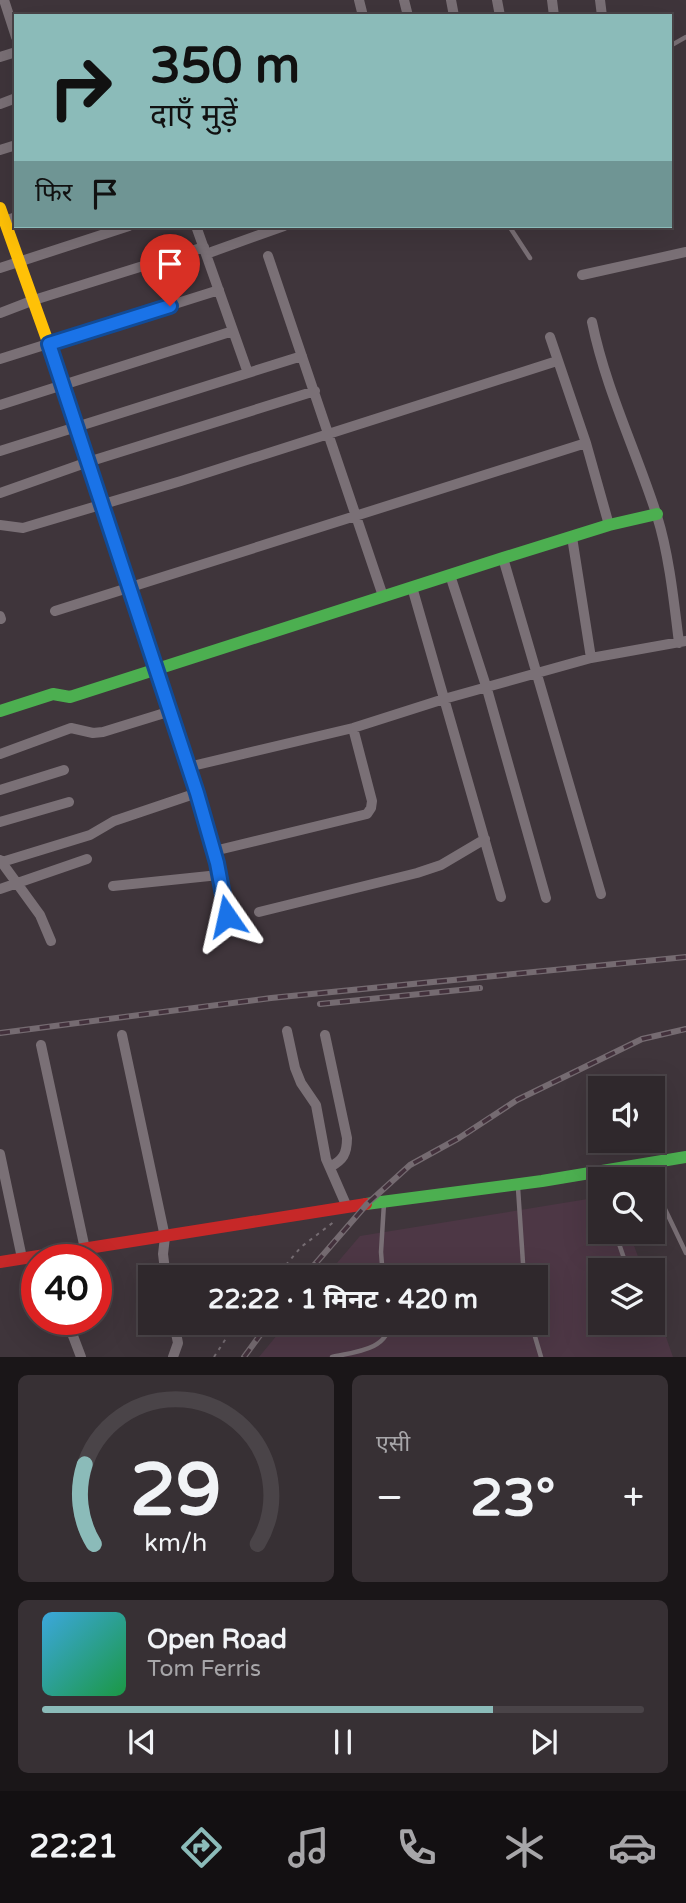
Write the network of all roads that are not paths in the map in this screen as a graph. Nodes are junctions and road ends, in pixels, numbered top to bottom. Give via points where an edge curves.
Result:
1 (4, 6) edge
2 (14, 32) edge
3 (5, 217) edge
4 (123, 228) edge
5 (198, 228) edge
6 (278, 228) edge
7 (510, 228) edge
8 (205, 251) junction
9 (686, 252) edge
10 (268, 256) dead end
11 (530, 258) dead end
12 (19, 261) junction
13 (0, 268) edge
14 (582, 275) dead end
15 (219, 290) junction
16 (34, 300) junction
17 (0, 313) edge
18 (592, 323) dead end
19 (233, 331) junction
20 (550, 337) dead end
21 (49, 344) junction
22 (302, 356) junction
23 (0, 359) edge
24 (557, 361) junction
25 (248, 373) junction
26 (63, 384) junction
27 (315, 391) junction
28 (0, 405) edge
29 (78, 426) junction
30 (329, 434) junction
31 (586, 443) junction
32 (0, 451) edge
33 (88, 462) junction
34 (0, 493) edge
35 (102, 504) junction
36 (657, 514) junction
37 (357, 516) junction
38 (0, 525) edge
39 (609, 525) junction
40 (572, 537) junction
41 (503, 558) junction
42 (450, 575) junction
43 (129, 587) junction
44 (412, 587) junction
45 (383, 596) junction
46 (55, 611) dead end
47 (683, 642) edge
48 (591, 658) junction
49 (157, 669) junction
50 (536, 673) junction
51 (487, 689) junction
52 (444, 699) junction
53 (0, 711) edge
54 (171, 711) junction
55 (353, 728) junction
56 (0, 754) edge
57 (188, 767) junction
58 (64, 770) dead end
59 (0, 790) edge
60 (197, 793) junction
61 (69, 802) dead end
62 (0, 822) edge
63 (485, 839) junction
64 (214, 851) junction
65 (88, 859) dead end
66 (1, 861) edge
67 (219, 875) junction
68 (15, 882) junction
69 (113, 886) dead end
70 (0, 889) edge
71 (601, 894) dead end
72 (501, 897) dead end
73 (546, 898) dead end
74 (259, 912) dead end
75 (227, 916) dead end
76 (51, 941) dead end
77 (287, 1031) dead end
78 (122, 1035) dead end
79 (325, 1035) dead end
80 (41, 1045) dead end
81 (0, 1154) edge
82 (686, 1157) edge
83 (330, 1167) junction
84 (659, 1167) edge
85 (588, 1178) edge
86 (518, 1184) junction
87 (384, 1202) junction
88 (347, 1207) junction
89 (665, 1209) edge
90 (164, 1237) junction
91 (84, 1244) edge
92 (112, 1245) edge
93 (21, 1253) edge
94 (686, 1253) edge
95 (21, 1258) edge
96 (0, 1262) edge
97 (164, 1265) edge
98 (382, 1265) edge
99 (523, 1265) edge
100 (73, 1335) edge
101 (176, 1335) edge
102 (385, 1335) edge
103 (535, 1335) edge
104 (81, 1357) edge
105 (173, 1357) edge
106 (332, 1357) edge
107 (541, 1357) edge

1 - 2 street
3 - 12 street
4 - 12 street
5 - 8 street
6 - 8 street
7 - 11 lane
8 - 15 street
8 - 16 street
9 - 14 street
10 - 22 street
12 - 13 street
12 - 16 street
15 - 19 street
15 - 21 street
16 - 17 street
16 - 21 street
18 - 36 street via 609,388
19 - 25 street
19 - 26 street
20 - 24 street
21 - 23 street
21 - 26 street
22 - 25 street
22 - 27 street
24 - 30 street
24 - 31 street
25 - 29 street
26 - 28 street
26 - 29 street
27 - 30 street
27 - 33 street
29 - 32 street
29 - 33 street
30 - 35 street
30 - 37 street
31 - 37 street
31 - 39 street
33 - 34 street
33 - 35 street
35 - 38 street via 23,527
35 - 43 street
36 - 39 street
36 - 47 street
37 - 43 street
37 - 45 street
39 - 40 street
40 - 41 street
40 - 48 street
41 - 42 street
41 - 50 street
42 - 44 street
42 - 51 street
43 - 46 street
43 - 49 street
44 - 45 street
44 - 52 street
45 - 49 street
47 - 48 street
48 - 50 street
49 - 53 street via 78,695 53,694
49 - 54 street
50 - 51 street
50 - 71 street
51 - 52 street
51 - 73 street
52 - 55 street
52 - 63 street
54 - 56 street via 103,732 71,727
54 - 57 street
55 - 57 street
55 - 64 street via 372,801 367,814
57 - 60 street
58 - 59 street
60 - 64 street
60 - 66 street via 114,821 90,835
61 - 62 street
63 - 72 street
63 - 74 street via 441,865 417,873
64 - 67 street
65 - 68 street
66 - 68 street
67 - 69 street
67 - 75 street
68 - 70 street
68 - 76 street via 40,915
77 - 83 street via 298,1075 316,1105
78 - 90 street
79 - 83 street via 347,1138 345,1154
80 - 91 street
81 - 93 street
82 - 84 street
83 - 88 street
85 - 86 street
86 - 87 street
86 - 99 lane
87 - 88 street
87 - 98 lane
88 - 90 street
89 - 94 lane
90 - 92 street
90 - 97 street
95 - 96 street
100 - 104 street
101 - 105 street
102 - 106 lane via 378,1344
103 - 107 lane

